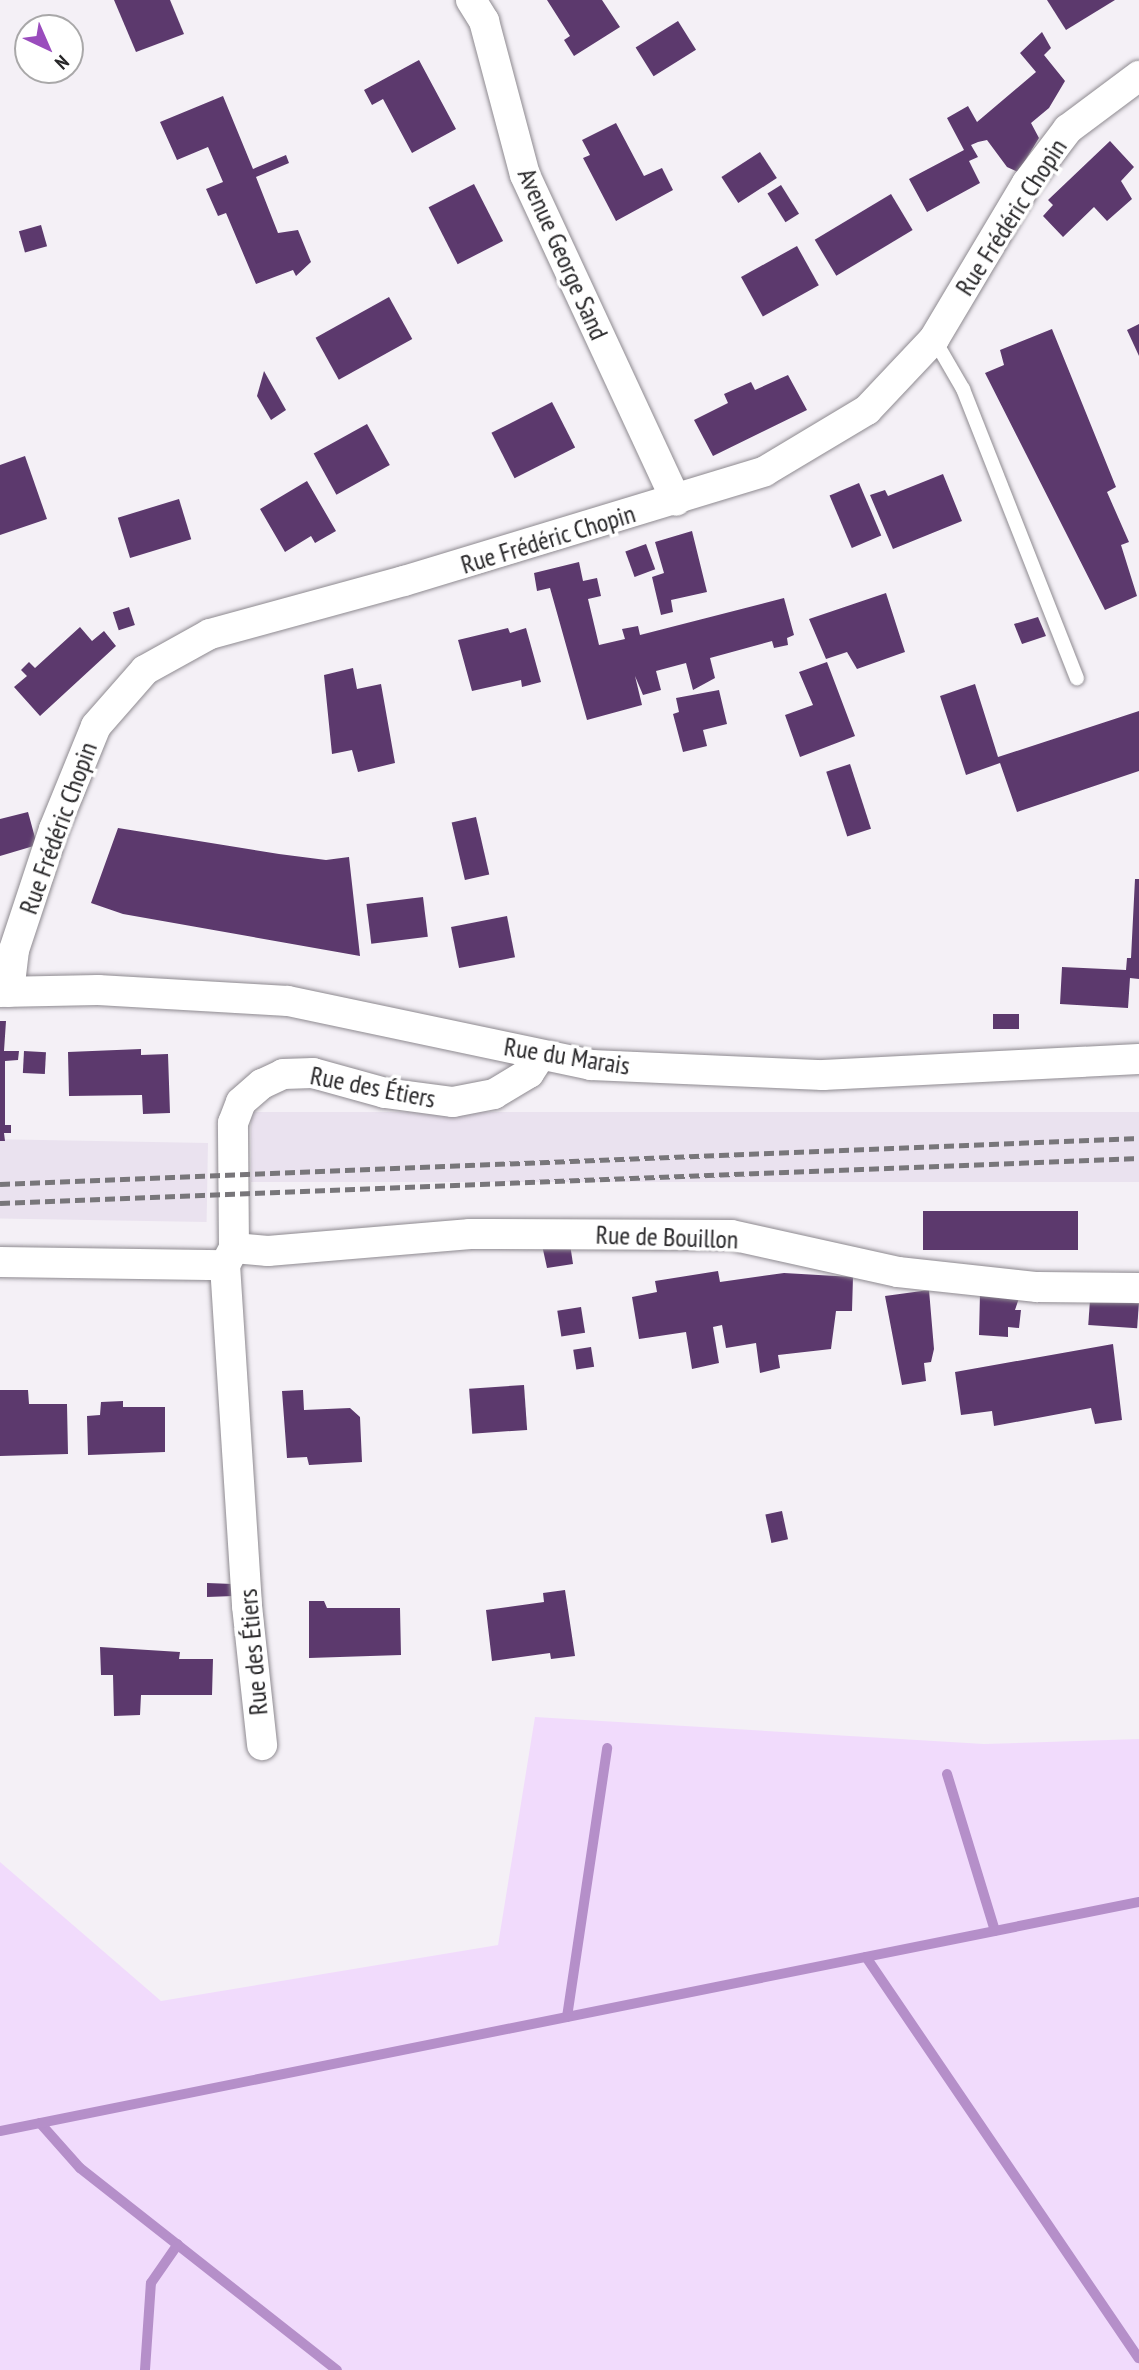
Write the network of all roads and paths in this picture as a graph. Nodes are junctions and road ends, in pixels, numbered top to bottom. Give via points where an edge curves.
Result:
1 (471, 0) edge
2 (1139, 76) edge
3 (934, 340) junction
4 (676, 501) junction
5 (1077, 678) dead end
6 (0, 914) edge
7 (14, 950) junction
8 (4, 992) edge
9 (540, 1056) junction
10 (1139, 1059) edge
11 (230, 1256) junction
12 (0, 1262) edge
13 (1139, 1288) edge
14 (262, 1745) dead end

1 - 4 street, Avenue George Sand via 484,21 526,175
2 - 3 street, Rue Frédéric Chopin via 1068,129 1027,183
3 - 4 street, Rue Frédéric Chopin via 867,410 765,471
3 - 5 lane via 963,389
4 - 7 street, Rue Frédéric Chopin via 210,634 145,670 96,726 54,829
6 - 7 street
7 - 8 street, Rue Frédéric Chopin
8 - 9 street, Rue du Marais via 112,990 288,1000
9 - 10 street, Rue du Marais via 591,1065 823,1075
9 - 11 street, Rue des Étiers via 529,1073 494,1094 453,1102 385,1094 313,1073 283,1074 262,1084 241,1102 233,1123
11 - 12 street
11 - 13 street, Rue de Bouillon via 470,1234 731,1235 898,1272 1037,1287
11 - 14 street, Rue des Étiers via 247,1606

